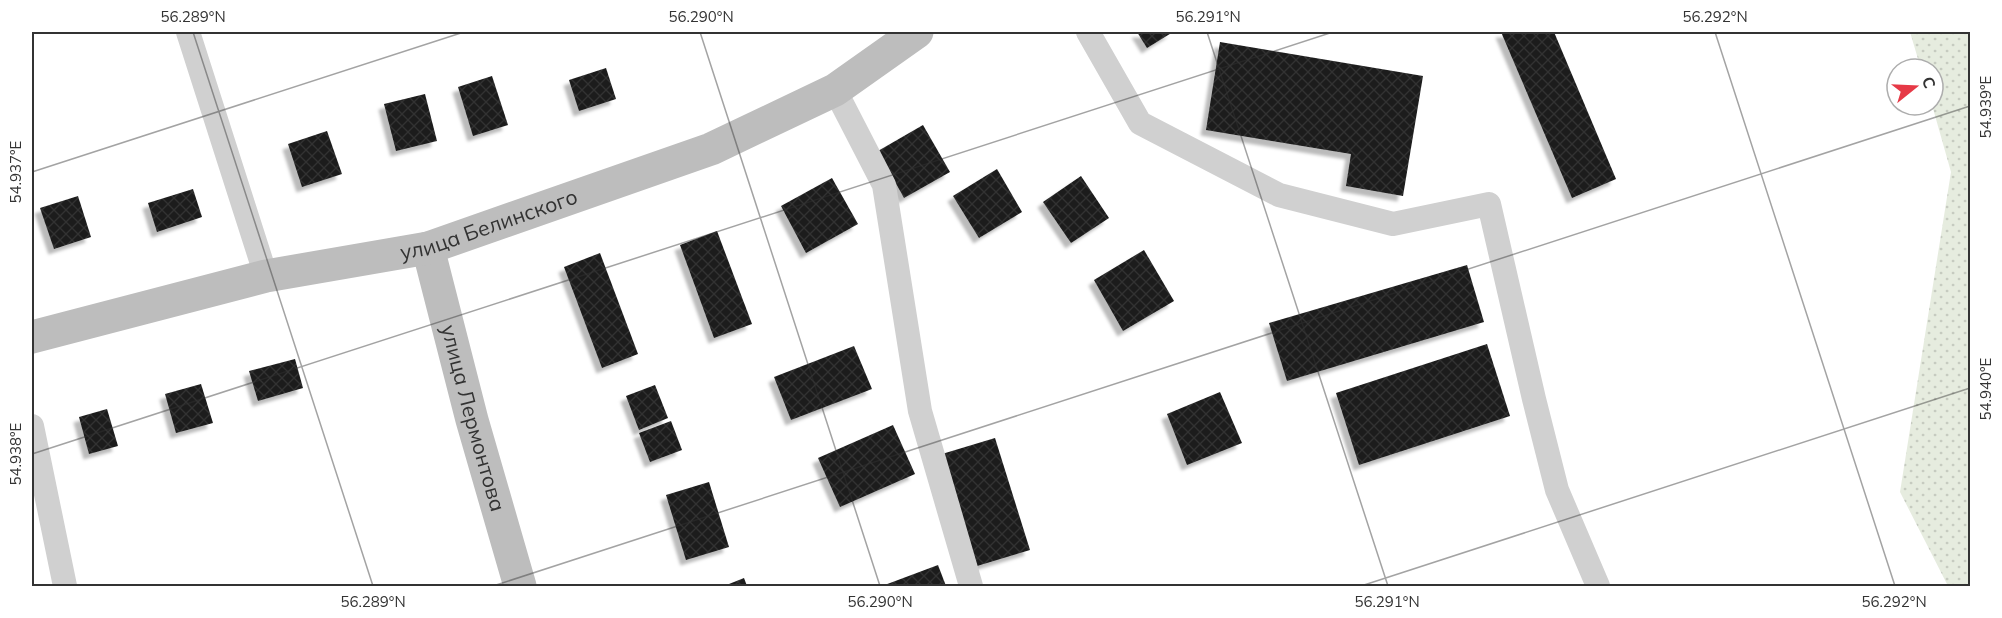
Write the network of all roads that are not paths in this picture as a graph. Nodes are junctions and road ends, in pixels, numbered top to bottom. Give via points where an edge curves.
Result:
1 (188, 32) edge
2 (917, 32) edge
3 (1088, 32) edge
4 (835, 90) junction
5 (428, 248) junction
6 (266, 276) junction
7 (32, 337) edge
8 (32, 426) edge
9 (65, 586) edge
10 (520, 586) edge
11 (972, 586) edge
12 (1598, 586) edge

1 - 6 street
2 - 4 street, улица Белинского
3 - 12 street via 1140,123 1279,195 1393,224 1489,204 1557,490
4 - 5 street, улица Белинского via 711,149
4 - 11 street via 884,185 920,411
5 - 6 street, улица Белинского
5 - 10 street, улица Лермонтова
6 - 7 street, улица Белинского
8 - 9 street

